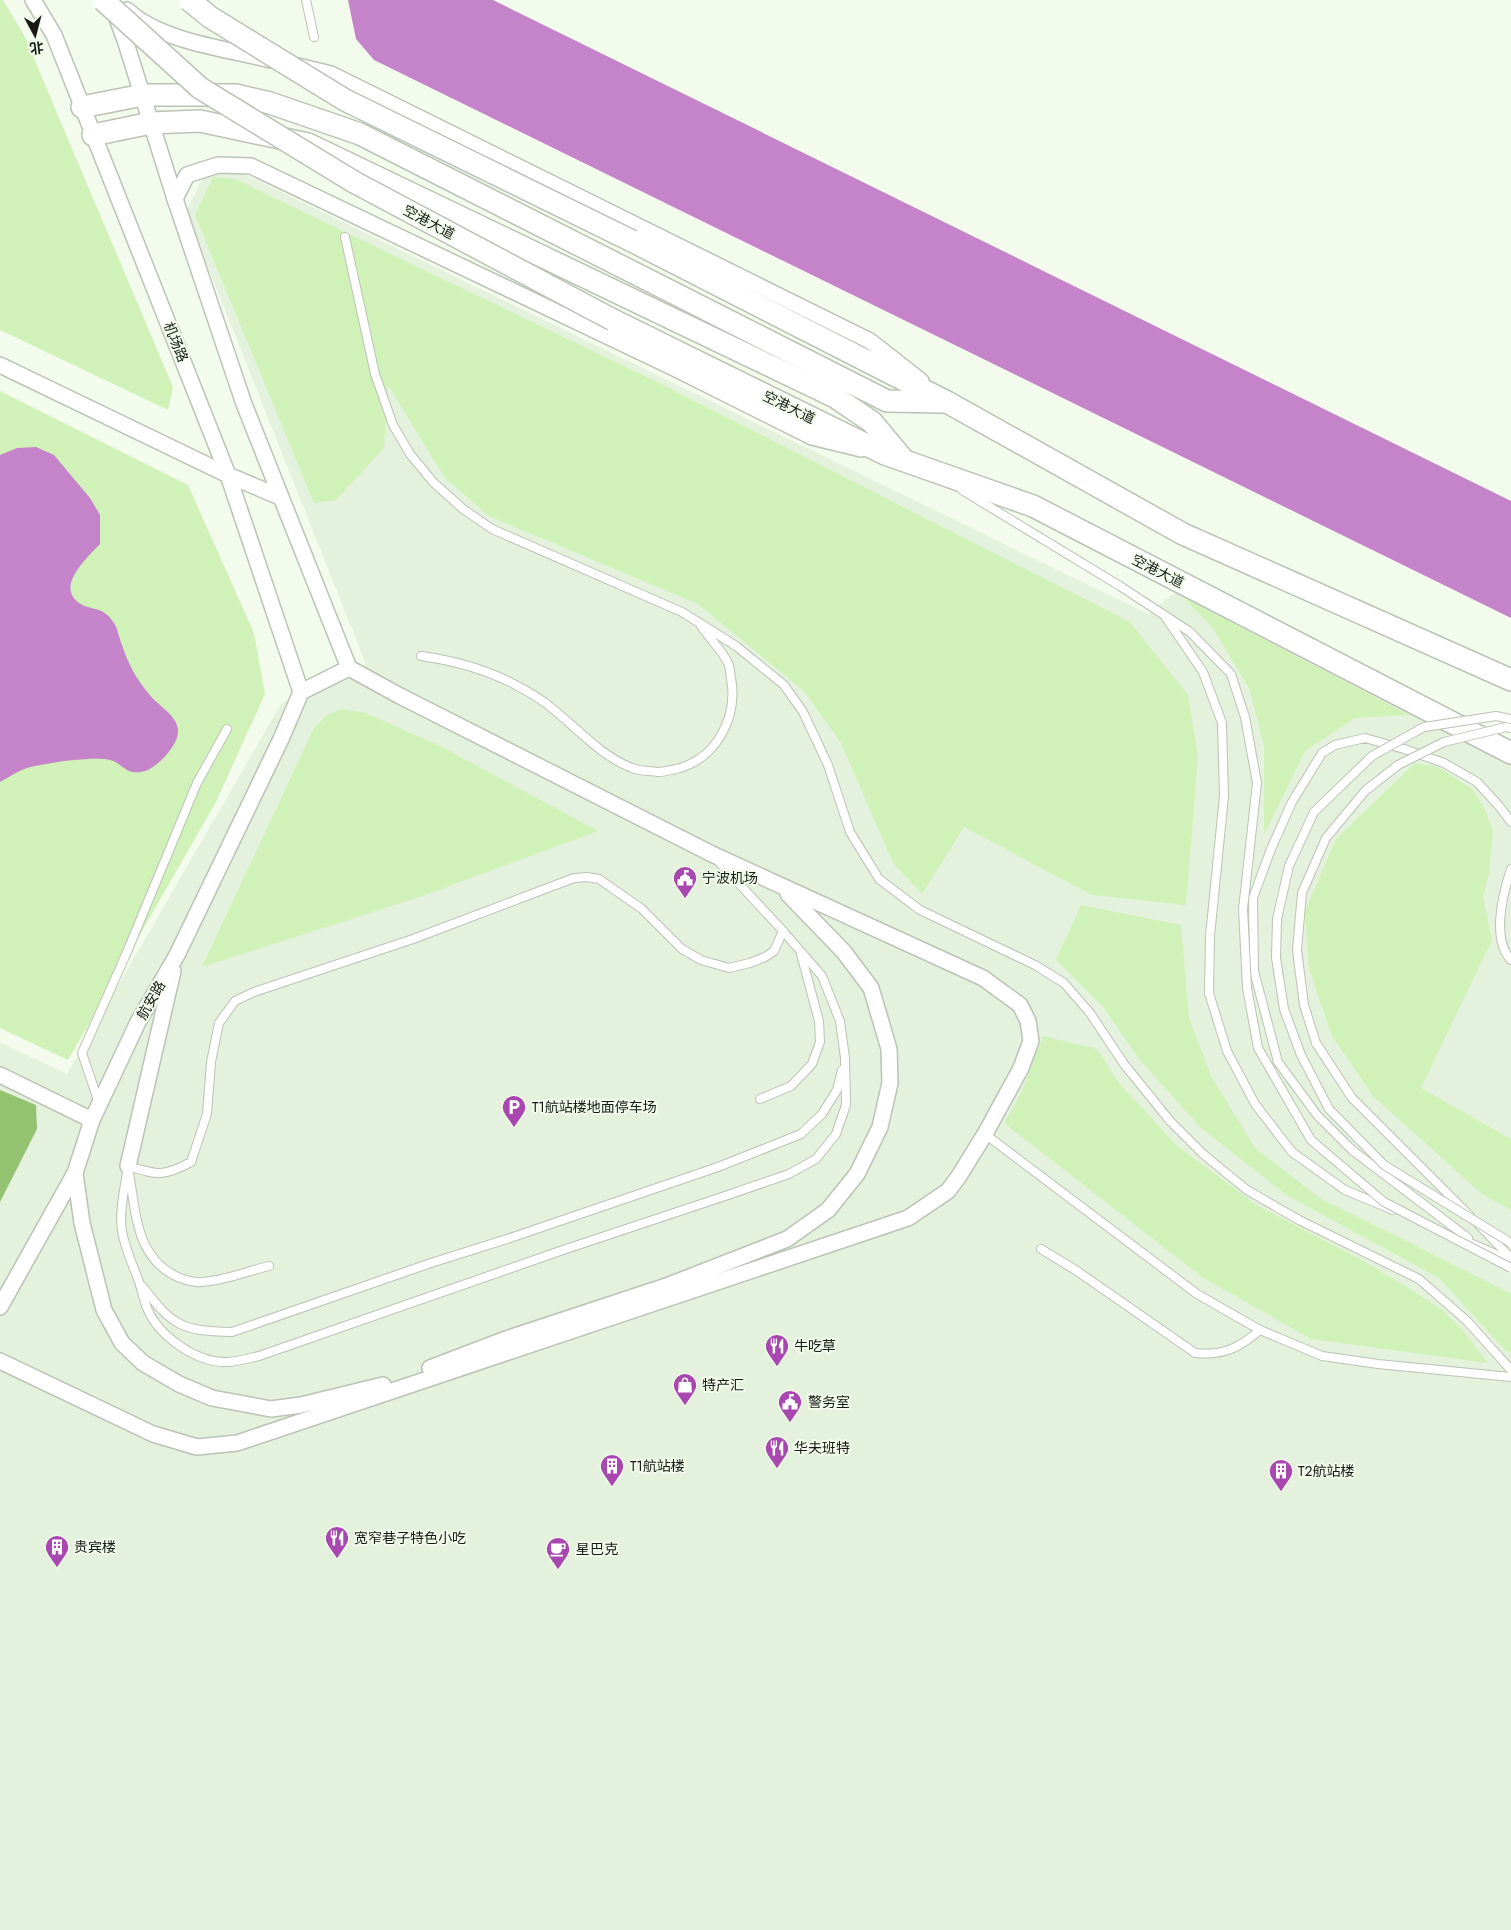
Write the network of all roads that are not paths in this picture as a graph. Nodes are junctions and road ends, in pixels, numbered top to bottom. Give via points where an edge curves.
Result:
1 (34, 0) edge
2 (102, 0) edge
3 (110, 0) edge
4 (116, 0) edge
5 (189, 0) edge
6 (306, 0) edge
7 (314, 37) dead end
8 (142, 95) junction
9 (82, 107) junction
10 (151, 123) junction
11 (93, 135) junction
12 (175, 199) junction
13 (345, 237) dead end
14 (0, 365) edge
15 (947, 402) junction
16 (904, 460) junction
17 (926, 468) junction
18 (228, 475) junction
19 (280, 497) junction
20 (1164, 615) junction
21 (698, 622) junction
22 (421, 656) dead end
23 (349, 668) junction
24 (1511, 680) edge
25 (301, 692) junction
26 (1511, 719) edge
27 (1511, 728) edge
28 (227, 730) dead end
29 (1511, 753) edge
30 (1511, 822) edge
31 (712, 854) junction
32 (1511, 869) edge
33 (782, 888) junction
34 (783, 930) junction
35 (800, 950) junction
36 (177, 955) junction
37 (1511, 960) edge
38 (845, 1058) junction
39 (0, 1075) edge
40 (760, 1099) dead end
41 (100, 1106) junction
42 (92, 1120) junction
43 (985, 1134) junction
44 (128, 1166) junction
45 (75, 1173) junction
46 (1511, 1243) edge
47 (1478, 1246) junction
48 (1041, 1250) dead end
49 (1511, 1260) edge
50 (269, 1266) dead end
51 (1511, 1268) edge
52 (139, 1282) junction
53 (0, 1307) edge
54 (1260, 1330) junction
55 (0, 1361) edge
56 (1511, 1370) edge
57 (1511, 1377) edge

1 - 9 street, 机场路 via 54,35
2 - 16 main road, 空港大道, bridge via 200,88 354,182 613,320 885,454
3 - 8 street
4 - 15 street via 134,17 165,34 331,74 870,341
5 - 15 main road, bridge via 210,17 345,100 632,241
6 - 7 lane
8 - 9 main road
8 - 10 street
8 - 15 main road via 236,95 270,103 360,134 887,401
9 - 11 street, 机场路
10 - 11 main road
10 - 12 street
10 - 16 main road via 200,121 308,144 835,397 872,422
11 - 18 street, 机场路
12 - 16 street via 187,175 218,165 251,166 812,437
12 - 19 street via 244,404
13 - 21 lane via 381,392 393,424 410,454 433,482 492,528
14 - 18 street
15 - 24 main road via 1183,534
16 - 17 main road, 空港大道
17 - 20 lane
17 - 29 main road, 空港大道 via 1033,506
18 - 19 street
18 - 25 street, 机场路
19 - 23 street
20 - 47 lane via 1203,672 1222,723 1224,796 1210,936 1209,993 1227,1051 1255,1104 1292,1152 1345,1190
20 - 51 lane, bridge via 1190,632 1230,674 1246,717 1257,784 1242,909 1247,988 1258,1048 1311,1140 1384,1202
21 - 22 lane via 728,664 733,693 731,714 722,735 704,755 683,767 660,772 632,768 605,753 543,702 502,678 446,659
21 - 56 lane via 736,646 789,692 803,712 828,765 850,832 879,879 920,910 1035,965 1064,983 1090,1013 1124,1064 1203,1154 1247,1190 1299,1220 1419,1279 1467,1322
23 - 25 street
23 - 31 street
25 - 36 street, 航安路
26 - 46 lane, bridge via 1496,716 1424,727 1372,756 1314,812 1289,866 1277,919 1276,958 1284,1010 1301,1055 1329,1109 1384,1165
27 - 49 lane, bridge via 1444,742 1398,765 1366,791 1326,838 1302,893 1297,950 1304,1005 1316,1043 1352,1098
28 - 41 lane via 197,783 82,1053
30 - 47 lane via 1477,782 1444,763 1366,738 1335,745 1322,753 1292,802 1253,898 1254,971 1278,1062 1317,1115 1352,1150
31 - 33 street
31 - 34 lane
32 - 37 lane via 1502,896 1501,930 1503,948
33 - 43 street via 983,978 1020,1005 1028,1021 1031,1041 1021,1068
33 - 45 street via 844,952 872,988 889,1049 890,1083 880,1127 857,1174 828,1210 787,1239 669,1285 506,1339 393,1382 301,1405 270,1409 212,1398 187,1387 143,1363 122,1343 104,1310 82,1223
34 - 35 lane
34 - 44 lane via 774,951 750,963 729,968 701,960 682,949 642,909 599,879 574,878 413,939 254,992 235,1001 219,1023 211,1062 207,1114 191,1162 172,1172 155,1174
35 - 38 lane via 822,976 840,1021
35 - 40 lane via 819,1021 820,1042 812,1064 791,1086
36 - 41 street, 航安路 via 138,1022
36 - 44 street
38 - 52 lane via 837,1090 822,1114 801,1134 718,1167 232,1332 188,1328 173,1321
38 - 52 lane via 846,1105 836,1134 816,1160 788,1174 259,1356 228,1362 204,1358 181,1348 163,1332 148,1309
39 - 42 street
41 - 42 street, 航安路
42 - 45 street, 航安路
43 - 54 lane via 1197,1294
43 - 55 street via 948,1191 908,1218 237,1443 197,1447 153,1434
44 - 50 lane via 141,1236 148,1254 166,1270 185,1280 201,1283
44 - 52 lane via 122,1200 122,1231
45 - 53 street, 航安路
47 - 49 lane
48 - 54 lane via 1077,1271 1195,1353 1211,1355 1231,1350
54 - 57 lane via 1322,1356

